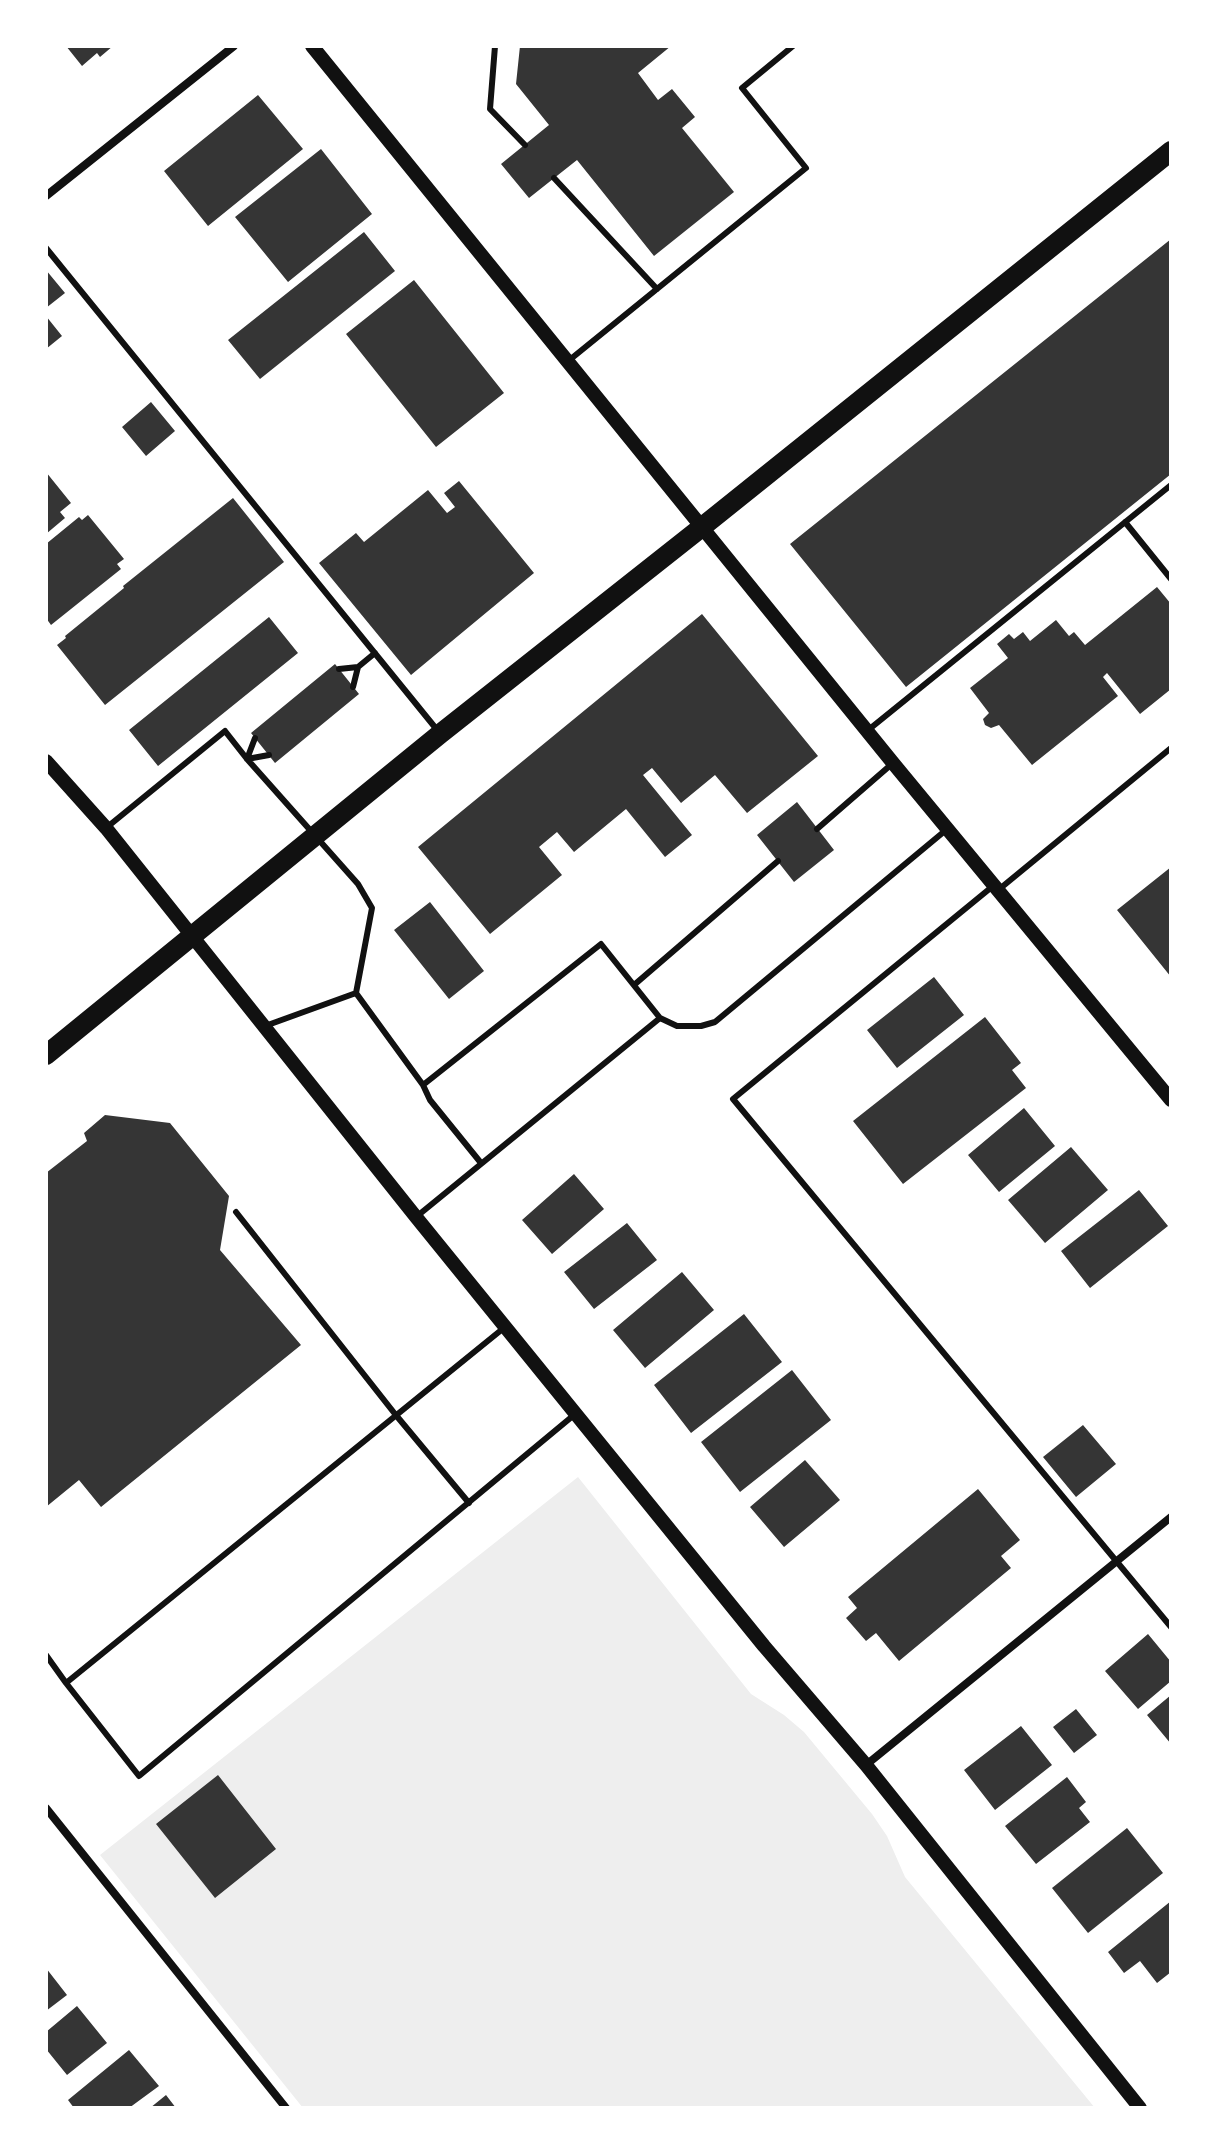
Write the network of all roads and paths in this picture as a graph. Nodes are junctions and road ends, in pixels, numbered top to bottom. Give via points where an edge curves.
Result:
1 (234, 46) edge
2 (312, 46) edge
3 (495, 46) edge
4 (793, 46) edge
5 (525, 145) dead end
6 (1171, 151) edge
7 (554, 178) dead end
8 (46, 196) edge
9 (46, 248) edge
10 (657, 289) junction
11 (567, 362) junction
12 (1171, 485) edge
13 (1125, 522) junction
14 (702, 527) junction
15 (1171, 579) edge
16 (375, 653) junction
17 (358, 667) junction
18 (339, 669) dead end
19 (353, 687) dead end
20 (867, 731) junction
21 (440, 734) junction
22 (255, 738) dead end
23 (1171, 748) edge
24 (269, 755) dead end
25 (247, 759) junction
26 (46, 761) edge
27 (893, 763) junction
28 (106, 828) junction
29 (817, 829) dead end
30 (947, 829) junction
31 (316, 836) junction
32 (778, 861) dead end
33 (995, 888) junction
34 (194, 936) junction
35 (634, 985) junction
36 (356, 993) junction
37 (660, 1018) junction
38 (265, 1026) junction
39 (46, 1055) edge
40 (423, 1085) junction
41 (1171, 1100) edge
42 (481, 1163) junction
43 (236, 1212) dead end
44 (416, 1217) junction
45 (505, 1327) junction
46 (576, 1413) junction
47 (395, 1414) junction
48 (469, 1503) junction
49 (1171, 1517) edge
50 (1117, 1560) junction
51 (1171, 1627) edge
52 (46, 1655) edge
53 (66, 1683) junction
54 (866, 1765) junction
55 (46, 1808) edge
56 (286, 2108) edge
57 (1140, 2108) edge

1 - 8 street
2 - 11 street
3 - 5 lane via 490,109
4 - 10 lane via 742,88 806,168
6 - 14 main road
7 - 10 lane
9 - 16 lane
10 - 11 lane
11 - 14 street
12 - 13 lane
13 - 15 lane
13 - 20 lane
14 - 20 street
14 - 21 main road
16 - 17 lane
16 - 21 lane
17 - 18 lane
17 - 19 lane
20 - 27 street
21 - 31 main road
22 - 25 lane
23 - 33 lane
24 - 25 lane
25 - 28 lane via 225,731
25 - 31 lane
26 - 28 street
27 - 29 lane
27 - 30 street
28 - 34 street
30 - 33 street
30 - 37 lane via 715,1022 677,1026
31 - 34 main road
31 - 36 lane via 372,908
32 - 35 lane
33 - 41 street
33 - 50 lane via 733,1099
34 - 38 street
34 - 39 main road
35 - 37 lane
35 - 40 lane via 601,944
36 - 38 lane
36 - 40 lane
37 - 42 lane
38 - 44 street
40 - 42 lane
42 - 44 lane
43 - 47 lane
44 - 45 street
45 - 46 street
45 - 47 lane
46 - 48 lane
46 - 54 street
47 - 48 lane
47 - 53 lane
48 - 53 lane via 139,1776
49 - 50 street
50 - 51 lane
50 - 54 street
52 - 53 lane
54 - 57 street
55 - 56 street

